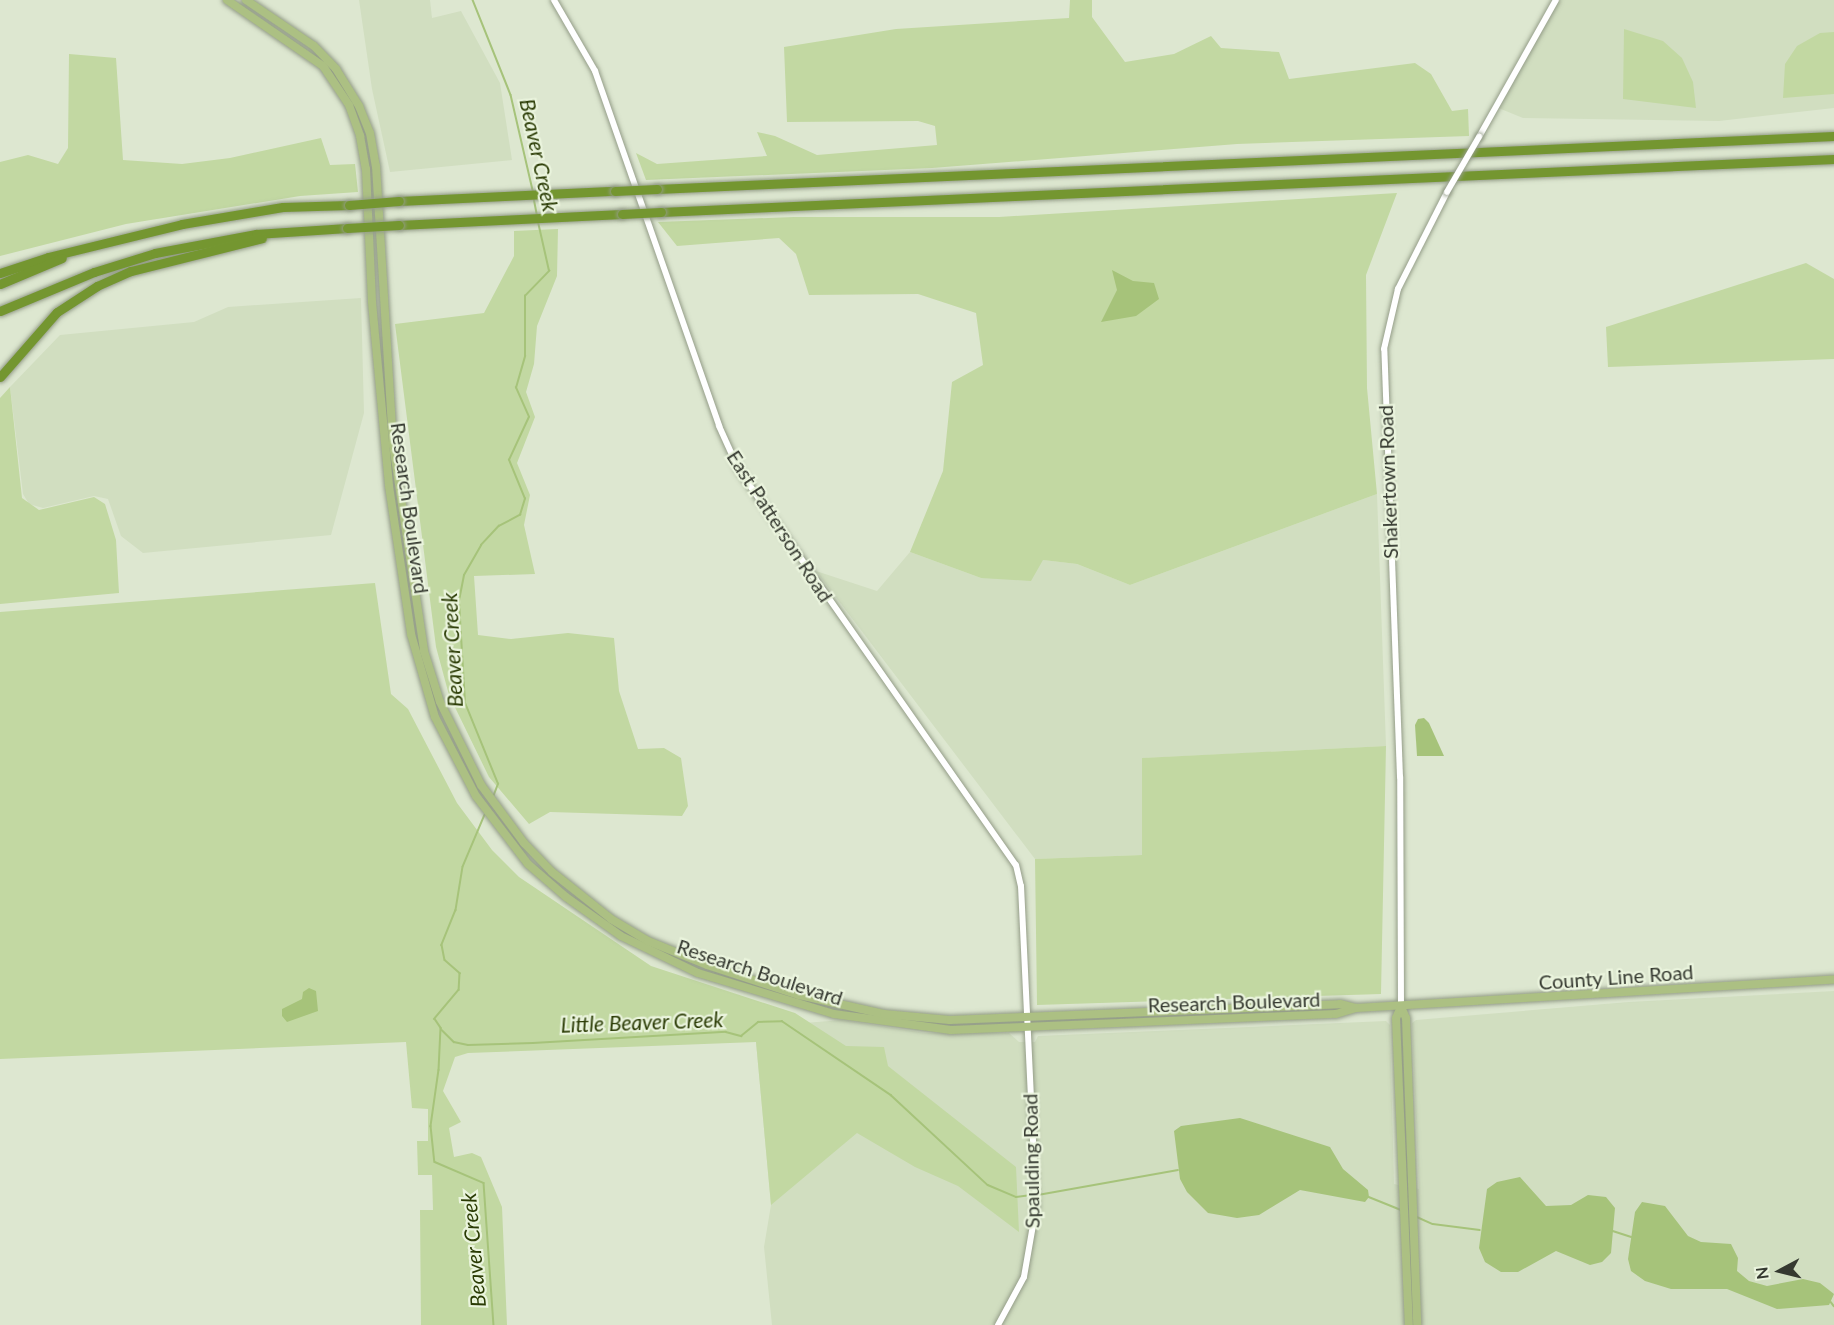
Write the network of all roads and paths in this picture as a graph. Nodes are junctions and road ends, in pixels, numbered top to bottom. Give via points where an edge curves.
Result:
1 (227, 0) edge
2 (246, 0) edge
3 (554, 0) edge
4 (1556, 0) edge
5 (1834, 136) edge
6 (1834, 159) edge
7 (289, 231) junction
8 (110, 242) junction
9 (0, 273) edge
10 (0, 284) edge
11 (0, 311) edge
12 (0, 377) edge
13 (1834, 980) edge
14 (1401, 1007) junction
15 (1027, 1022) junction
16 (998, 1325) edge
17 (1409, 1325) edge
18 (1417, 1325) edge

1 - 15 main road, Research Boulevard via 323,66 349,105 360,136 366,169 384,444 411,634 435,717 476,796 501,832 528,864 575,904 621,936 698,973 834,1014 886,1024 951,1030
2 - 15 main road, Research Boulevard via 314,46 336,69 370,133 376,166 389,402 424,651 440,702 481,785 507,822 552,872 612,919 648,941 707,965 800,995 884,1014
3 - 15 street, East Patterson Road via 595,70 719,426 739,470 1016,865 1021,886
4 - 14 street, Shakertown Road, bridge via 1398,289 1384,349 1400,777
5 - 8 highway, bridge via 283,207
6 - 7 highway, bridge
7 - 11 highway via 155,254 83,276
7 - 12 highway via 153,265 97,286 57,312
8 - 9 highway
8 - 10 highway
13 - 14 main road, County Line Road
14 - 15 main road, Research Boulevard via 1356,1008 1336,1014
14 - 17 main road via 1396,1018
14 - 18 main road via 1406,1018
15 - 16 street, Spaulding Road via 1036,1208 1024,1277

